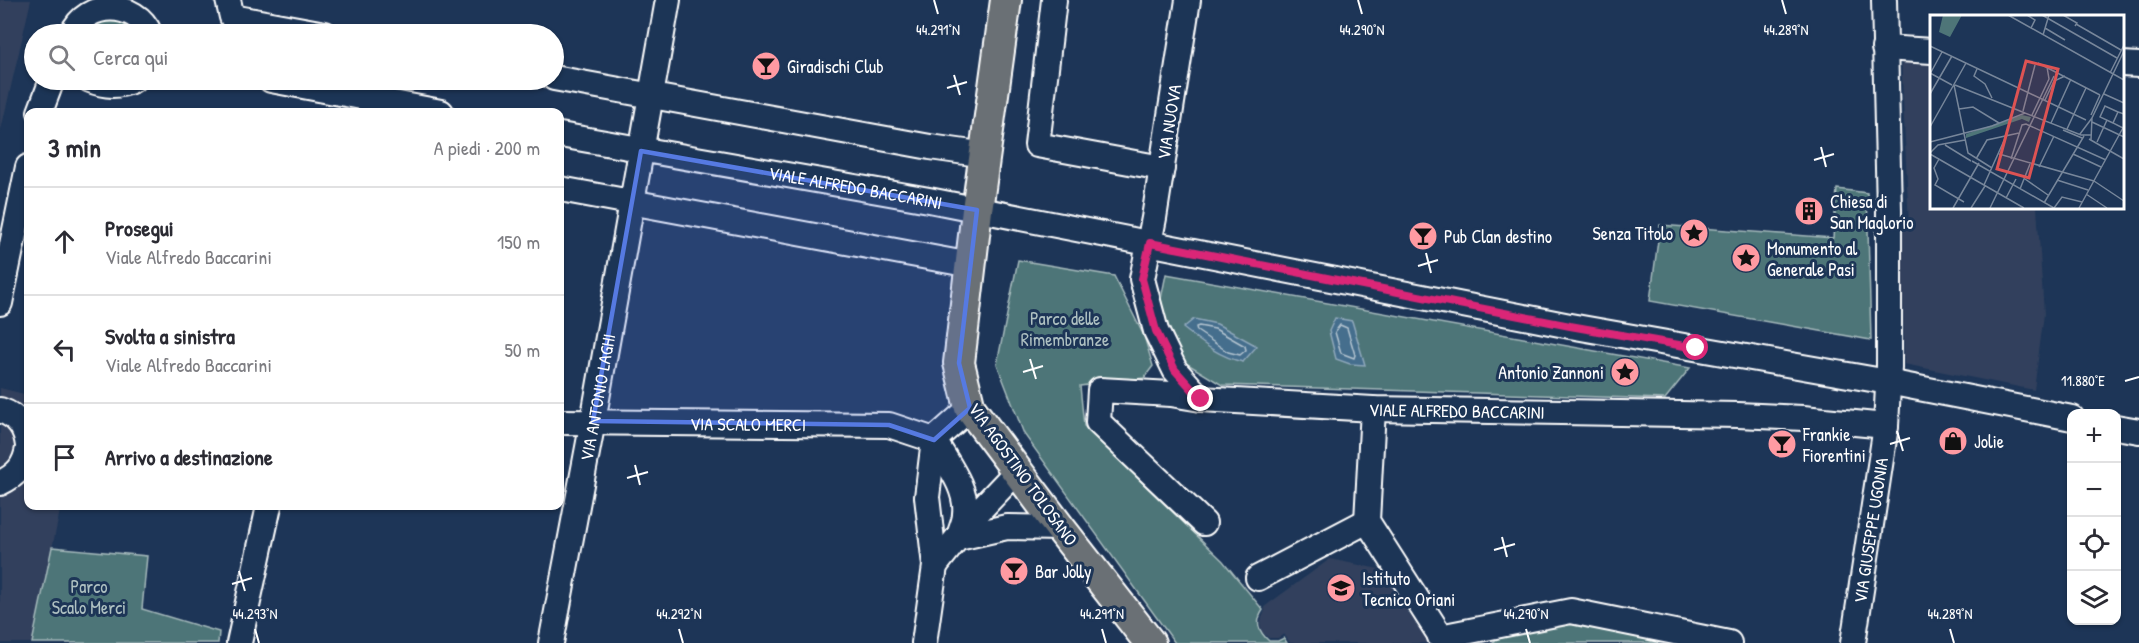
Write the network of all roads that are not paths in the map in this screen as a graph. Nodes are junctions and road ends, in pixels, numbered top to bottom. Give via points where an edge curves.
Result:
1 (72, 0) edge
2 (228, 0) edge
3 (668, 0) edge
4 (1006, 0) edge
5 (1054, 0) edge
6 (1188, 0) edge
7 (1884, 0) edge
8 (74, 24) edge
9 (78, 24) edge
10 (145, 24) edge
11 (270, 24) edge
12 (1884, 48) junction
13 (1930, 51) edge
14 (2124, 64) edge
15 (2139, 65) edge
16 (564, 80) edge
17 (48, 90) edge
18 (324, 90) edge
19 (651, 97) junction
20 (42, 108) edge
21 (420, 108) edge
22 (564, 136) edge
23 (641, 151) junction
24 (986, 155) junction
25 (1162, 168) junction
26 (564, 190) edge
27 (632, 203) junction
28 (24, 208) edge
29 (977, 210) junction
30 (22, 229) edge
31 (1150, 243) junction
32 (971, 265) junction
33 (0, 303) edge
34 (1888, 382) junction
35 (1201, 399) junction
36 (970, 408) junction
37 (0, 410) edge
38 (1373, 410) junction
39 (2067, 417) edge
40 (593, 421) junction
41 (564, 422) edge
42 (1886, 426) junction
43 (2121, 428) edge
44 (24, 430) edge
45 (2139, 431) edge
46 (934, 440) junction
47 (24, 463) edge
48 (1017, 471) junction
49 (0, 483) edge
50 (268, 510) edge
51 (1367, 521) junction
52 (1204, 524) dead end
53 (1060, 528) junction
54 (958, 538) junction
55 (935, 566) junction
56 (1258, 578) dead end
57 (1442, 640) edge
58 (239, 643) edge
59 (551, 643) edge
60 (924, 643) edge
61 (1150, 643) edge
62 (1729, 643) edge
63 (1853, 643) edge

1 - 8 street
2 - 11 street via 232,17
3 - 19 street, VIA ANTONIO LAGHI
4 - 24 main road, VIA AGOSTINO TOLOSANO
5 - 25 street via 1037,145
6 - 25 street, VIA NUOVA
7 - 12 street, VIA GIUSEPPE UGONIA
9 - 10 street via 97,10 120,7
12 - 13 street
12 - 34 street, VIA GIUSEPPE UGONIA via 1889,210
14 - 15 street
16 - 19 street
17 - 20 street
18 - 21 street
19 - 23 street, VIA ANTONIO LAGHI
19 - 24 street
22 - 23 street, VIALE ALFREDO BACCARINI
23 - 27 street, VIA ANTONIO LAGHI
23 - 29 street, VIALE ALFREDO BACCARINI
24 - 29 main road, VIA AGOSTINO TOLOSANO
25 - 31 street, VIA NUOVA
26 - 27 street
27 - 32 street
27 - 40 street, VIA ANTONIO LAGHI
28 - 30 street
29 - 31 street, VIALE ALFREDO BACCARINI
29 - 32 main road, VIA AGOSTINO TOLOSANO
30 - 33 street
31 - 34 street, VIALE ALFREDO BACCARINI via 1570,326
31 - 35 street via 1142,279 1156,331 1175,370
32 - 36 main road, VIA AGOSTINO TOLOSANO via 959,363
34 - 39 street, VIALE ALFREDO BACCARINI
34 - 42 street, VIA GIUSEPPE UGONIA
35 - 38 street, VIALE ALFREDO BACCARINI
35 - 52 street via 1100,390 1098,422
36 - 46 street
36 - 48 main road, VIA AGOSTINO TOLOSANO
37 - 44 street via 12,415
38 - 42 street, VIALE ALFREDO BACCARINI via 1738,415
38 - 51 street
40 - 41 street, VIA SCALO MERCI
40 - 46 street, VIA SCALO MERCI via 889,425
40 - 59 street, VIA ANTONIO LAGHI
42 - 63 street, VIA GIUSEPPE UGONIA
43 - 45 street
46 - 54 street via 965,500
46 - 55 street via 927,497
47 - 49 street via 11,478
48 - 53 main road, VIA AGOSTINO TOLOSANO
48 - 54 street via 976,513
50 - 58 street
51 - 56 street
51 - 57 street
53 - 54 street via 1007,527
53 - 61 main road, VIA AGOSTINO TOLOSANO
54 - 55 street
55 - 60 street
57 - 62 street via 1571,611

